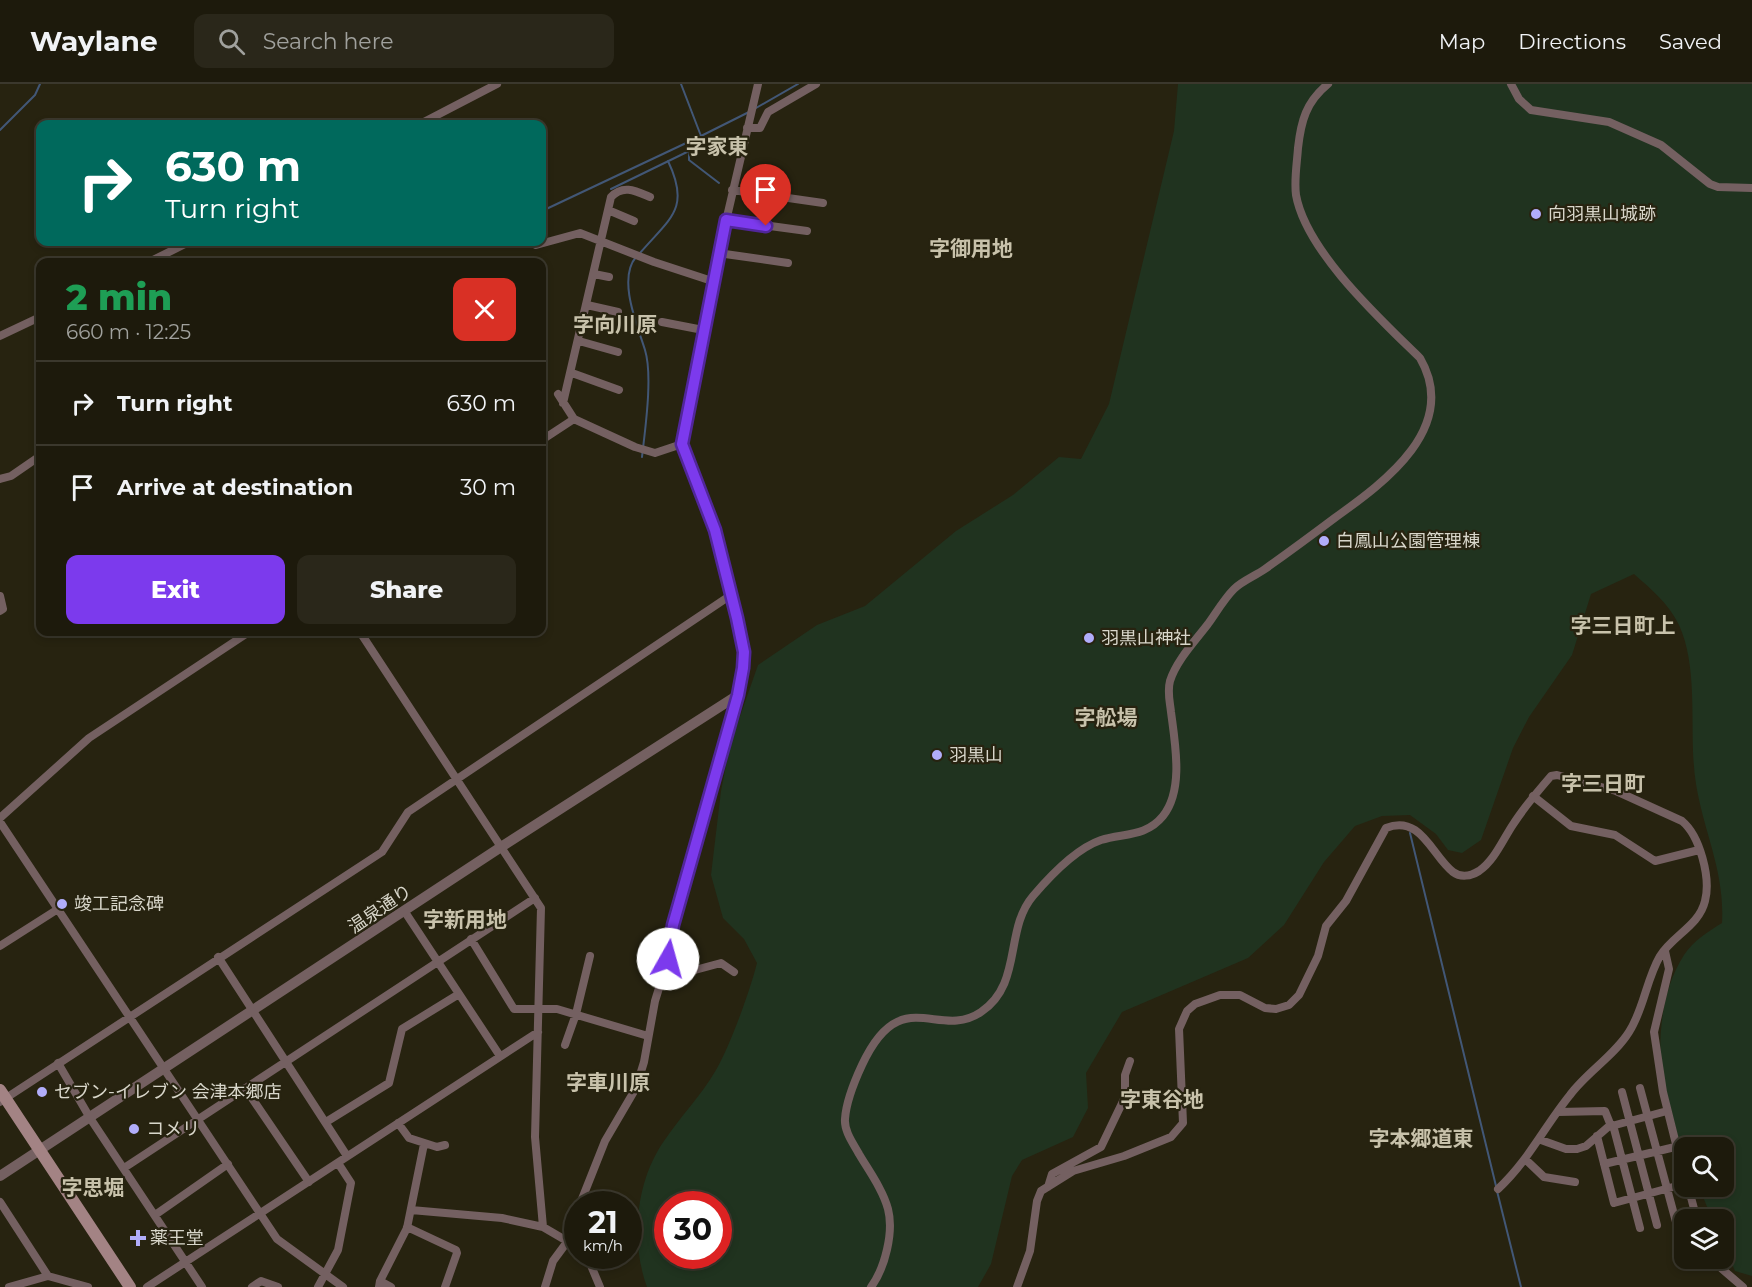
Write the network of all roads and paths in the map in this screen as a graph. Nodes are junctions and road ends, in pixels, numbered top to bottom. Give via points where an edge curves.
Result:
1 (497, 84) edge
2 (758, 84) edge
3 (816, 84) edge
4 (1328, 84) edge
5 (1511, 84) edge
6 (428, 120) edge
7 (748, 125) junction
8 (1752, 188) edge
9 (732, 190) junction
10 (650, 197) dead end
11 (823, 203) dead end
12 (608, 210) junction
13 (726, 220) junction
14 (634, 221) dead end
15 (807, 231) dead end
16 (601, 239) junction
17 (546, 242) edge
18 (181, 246) edge
19 (718, 253) junction
20 (156, 258) edge
21 (788, 263) dead end
22 (594, 274) junction
23 (609, 277) dead end
24 (712, 281) junction
25 (587, 305) junction
26 (618, 312) dead end
27 (36, 319) edge
28 (662, 322) dead end
29 (703, 330) junction
30 (0, 336) edge
31 (579, 341) junction
32 (618, 352) dead end
33 (572, 374) junction
34 (619, 390) dead end
35 (558, 394) dead end
36 (563, 403) junction
37 (574, 419) junction
38 (546, 437) edge
39 (682, 444) junction
40 (36, 459) edge
41 (0, 479) edge
42 (731, 594) junction
43 (0, 596) edge
44 (0, 611) edge
45 (243, 636) edge
46 (363, 636) edge
47 (738, 695) junction
48 (456, 777) junction
49 (1533, 796) junction
50 (0, 820) edge
51 (501, 847) junction
52 (1699, 850) junction
53 (535, 898) junction
54 (58, 909) junction
55 (405, 912) junction
56 (471, 939) junction
57 (0, 946) edge
58 (1665, 951) junction
59 (590, 956) dead end
60 (218, 957) junction
61 (668, 959) junction
62 (437, 961) junction
63 (734, 972) dead end
64 (459, 994) junction
65 (538, 1010) junction
66 (254, 1011) junction
67 (576, 1014) junction
68 (130, 1016) junction
69 (538, 1032) junction
70 (648, 1036) junction
71 (565, 1045) dead end
72 (500, 1056) junction
73 (285, 1061) junction
74 (1130, 1061) dead end
75 (58, 1063) junction
76 (166, 1069) junction
77 (245, 1088) junction
78 (1640, 1088) dead end
79 (1622, 1092) dead end
80 (2, 1097) edge
81 (1667, 1110) junction
82 (1558, 1112) junction
83 (1647, 1116) junction
84 (90, 1118) junction
85 (198, 1118) junction
86 (1630, 1121) junction
87 (326, 1122) junction
88 (398, 1123) junction
89 (1612, 1126) junction
90 (1597, 1136) junction
91 (1540, 1140) junction
92 (1674, 1142) edge
93 (424, 1144) junction
94 (445, 1145) dead end
95 (1674, 1146) edge
96 (40, 1151) junction
97 (1657, 1152) junction
98 (1639, 1155) junction
99 (348, 1156) junction
100 (1622, 1159) junction
101 (1526, 1160) junction
102 (338, 1162) junction
103 (228, 1164) junction
104 (1604, 1164) junction
105 (124, 1168) junction
106 (0, 1176) edge
107 (309, 1182) junction
108 (1575, 1182) dead end
109 (1048, 1187) junction
110 (1674, 1188) edge
111 (1498, 1189) dead end
112 (1668, 1189) junction
113 (585, 1191) edge
114 (1650, 1193) junction
115 (1633, 1198) junction
116 (0, 1202) edge
117 (411, 1210) junction
118 (260, 1213) junction
119 (1674, 1214) edge
120 (155, 1215) junction
121 (1657, 1225) dead end
122 (407, 1227) junction
123 (543, 1227) junction
124 (1640, 1228) dead end
125 (564, 1238) edge
126 (564, 1247) edge
127 (186, 1262) junction
128 (595, 1269) edge
129 (1722, 1269) edge
130 (326, 1273) junction
131 (48, 1276) junction
132 (380, 1284) edge
133 (9, 1287) edge
134 (88, 1287) edge
135 (130, 1287) edge
136 (147, 1287) edge
137 (202, 1287) edge
138 (252, 1287) edge
139 (278, 1287) edge
140 (318, 1287) edge
141 (343, 1287) edge
142 (391, 1287) edge
143 (445, 1287) edge
144 (545, 1287) edge
145 (600, 1287) edge
146 (871, 1287) edge
147 (1017, 1287) edge
148 (1743, 1287) edge

1 - 6 street
2 - 7 street
3 - 7 street via 768,112 760,128
4 - 146 street via 1303,116 1296,175 1300,209 1326,257 1420,358 1431,386 1425,425 1409,454 1380,485 1232,590 1174,671 1168,687 1175,783 1172,799 1160,819 1144,831 1099,841 1060,868 1032,897 1022,914 1008,979 986,1009 957,1020 909,1016 872,1046 861,1067 845,1119 848,1133 889,1214 882,1267
5 - 8 street via 1531,110 1609,122 1667,149 1710,184
7 - 9 street
9 - 11 street
9 - 13 street
10 - 12 street via 630,188 616,192
12 - 14 street
12 - 16 street
13 - 15 street
13 - 19 street
16 - 17 street via 580,233
16 - 22 street
16 - 24 street
18 - 20 street
19 - 21 street
19 - 24 street
22 - 23 street
22 - 25 street
24 - 29 street
25 - 26 street
25 - 31 street
27 - 30 street
28 - 29 street
29 - 39 street
31 - 32 street
31 - 33 street
33 - 34 street
33 - 36 street
35 - 36 street
36 - 37 street
37 - 38 street
37 - 39 street via 655,453
39 - 42 street via 715,530
40 - 41 street
42 - 47 street via 744,652
42 - 48 street
43 - 44 street
45 - 50 street via 89,738
46 - 48 street
47 - 51 street, 温泉通り
47 - 61 street via 673,925
48 - 51 street
48 - 60 street via 408,812 382,852
49 - 52 street via 1571,826 1615,835 1656,861
49 - 52 street via 1551,776 1557,775 1616,791 1682,821 1690,828
49 - 109 street via 1493,856 1471,876 1453,872 1413,828 1386,828 1346,901 1326,926 1318,956 1299,994 1289,1005 1265,1008 1240,995 1220,995 1186,1011 1179,1029 1183,1123 1170,1137 1124,1156 1079,1168
50 - 54 street
51 - 53 street
51 - 55 street, 温泉通り
52 - 58 street via 1706,883 1702,911
53 - 56 street
53 - 65 street via 541,908
54 - 57 street
54 - 68 street
55 - 62 street
55 - 66 street, 温泉通り
56 - 62 street
56 - 65 street via 514,1009
58 - 81 street via 1669,969 1654,1032
58 - 82 street via 1629,1032 1585,1077
59 - 67 street
60 - 66 street
60 - 68 street
61 - 63 street via 696,970 721,963
61 - 70 street
62 - 64 street
62 - 73 street
64 - 72 street
64 - 87 street via 402,1029 389,1083
65 - 67 street
65 - 69 street
66 - 73 street
66 - 76 street, 温泉通り
67 - 70 street
67 - 71 street
68 - 75 street
68 - 76 street
69 - 72 street
69 - 123 street via 535,1137
70 - 113 street via 636,1088 605,1142
72 - 88 street
73 - 77 street
73 - 87 street
74 - 109 street via 1125,1075 1125,1097 1101,1147 1052,1174
75 - 80 street
75 - 84 street
76 - 84 street, 温泉通り
76 - 85 street
77 - 85 street
77 - 107 street
78 - 83 street
79 - 86 street
80 - 96 main road
81 - 83 street
81 - 92 street
82 - 89 street via 1605,1111
82 - 91 street
83 - 86 street
83 - 97 street
84 - 96 street, 温泉通り
84 - 105 street
85 - 103 street
85 - 105 street
86 - 89 street
86 - 98 street
87 - 99 street
88 - 93 street via 407,1136
88 - 99 street
89 - 90 street
89 - 100 street
90 - 91 street via 1576,1149
90 - 104 street
91 - 101 street
93 - 94 street
93 - 117 street
95 - 97 street
96 - 106 street, 温泉通り
96 - 135 main road
97 - 98 street
97 - 112 street
98 - 100 street
98 - 114 street
99 - 102 street
100 - 104 street
100 - 115 street
101 - 108 street via 1544,1177
101 - 111 street
102 - 107 street
102 - 130 street via 351,1183 338,1250
103 - 118 street
103 - 120 street
104 - 115 street via 1614,1203
105 - 120 street
107 - 118 street
109 - 147 street via 1041,1191 1037,1201 1030,1251
110 - 112 street
112 - 114 street
112 - 119 street
114 - 115 street
114 - 121 street
115 - 124 street
116 - 131 street
117 - 122 street
117 - 123 street via 502,1218
118 - 127 street
118 - 130 street via 277,1239
120 - 127 street
122 - 132 street
122 - 143 street via 456,1250
123 - 125 street
126 - 144 street via 554,1261
127 - 136 street
127 - 137 street
128 - 145 street
129 - 148 street
130 - 140 street
130 - 141 street
131 - 133 street
131 - 134 street
132 - 142 street
138 - 139 street via 261,1281

